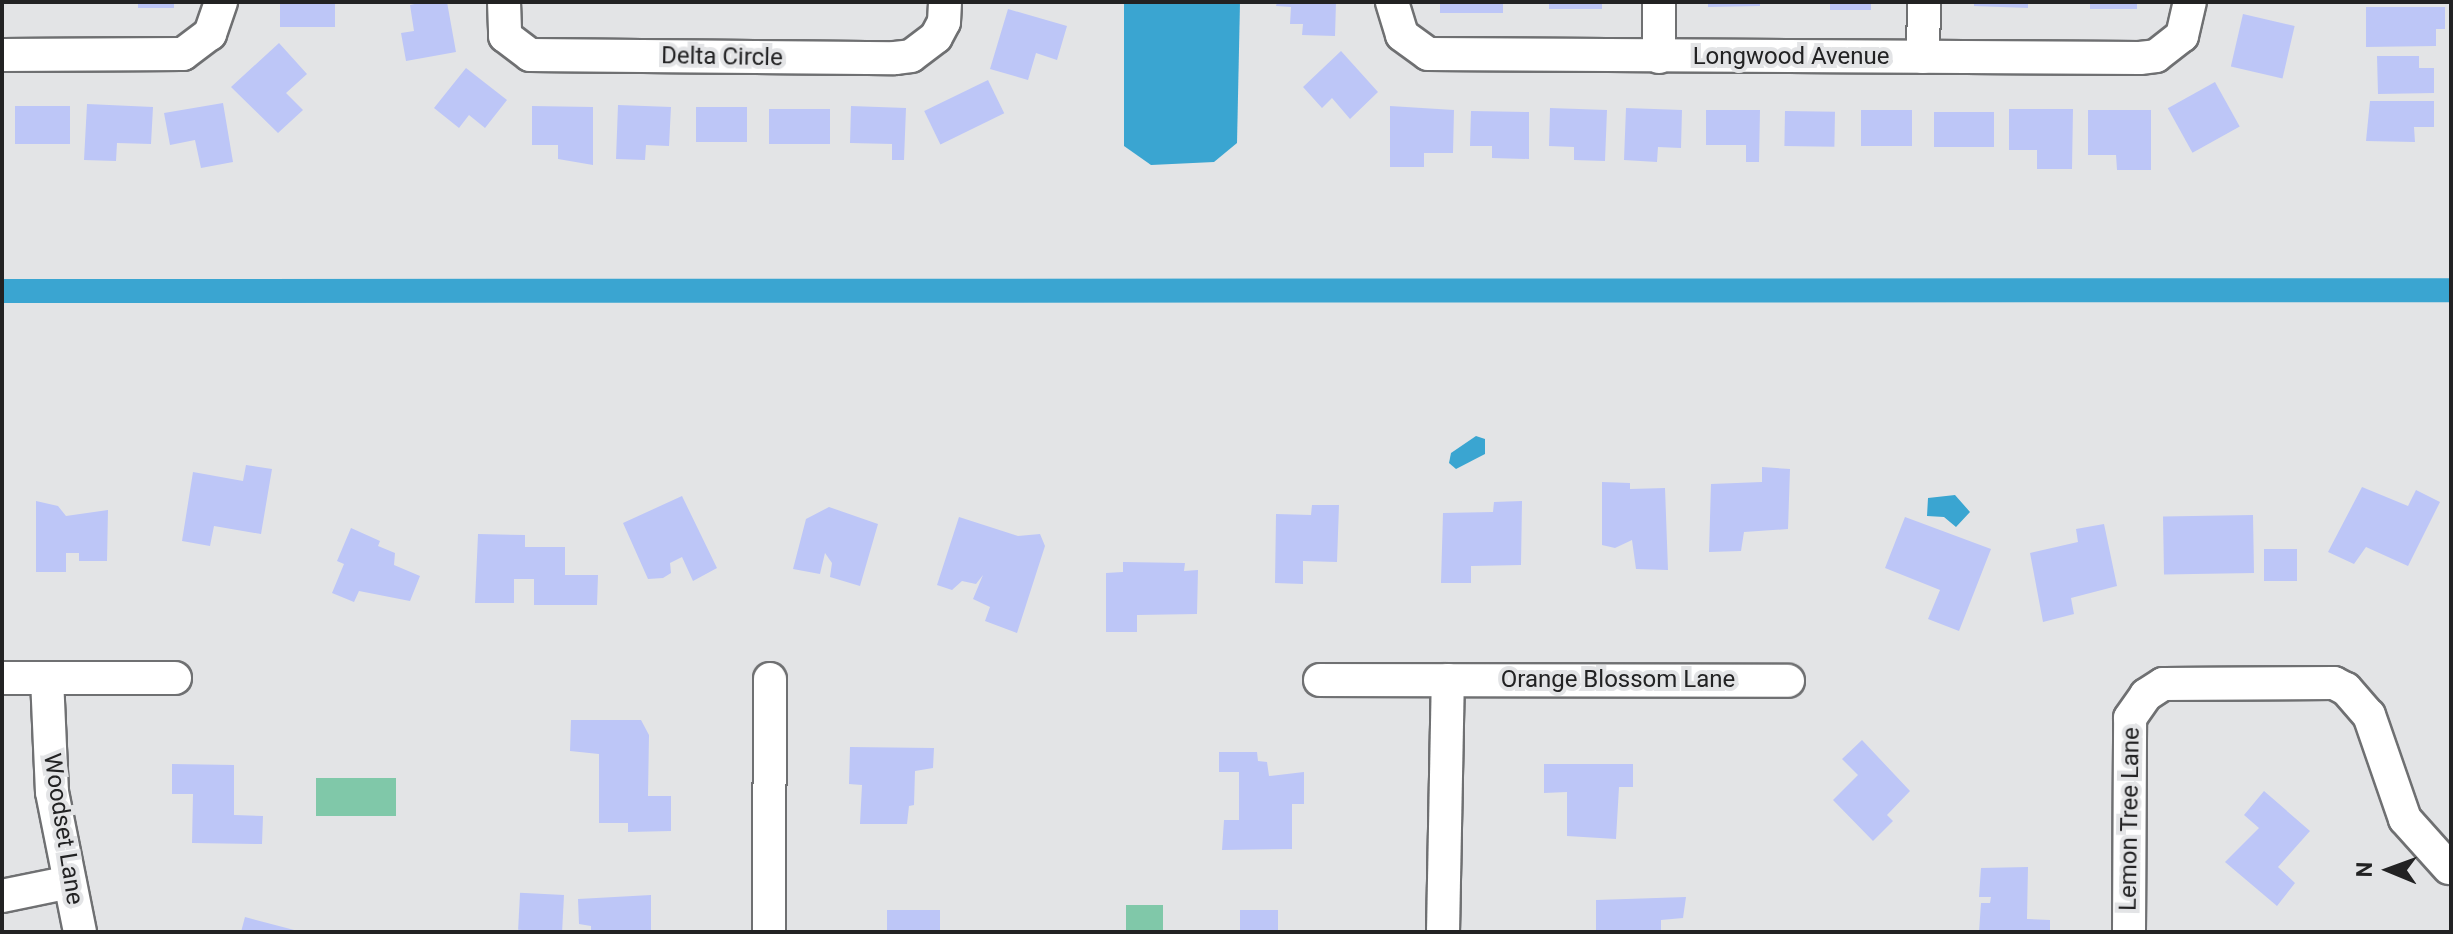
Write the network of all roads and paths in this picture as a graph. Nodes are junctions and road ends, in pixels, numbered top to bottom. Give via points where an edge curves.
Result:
1 (221, 2) edge
2 (504, 2) edge
3 (945, 2) edge
4 (1392, 2) edge
5 (1659, 2) edge
6 (1924, 2) edge
7 (2190, 2) edge
8 (2, 55) edge
9 (1659, 57) junction
10 (1923, 57) junction
11 (2, 678) edge
12 (47, 678) junction
13 (175, 678) dead end
14 (770, 679) dead end
15 (1320, 680) dead end
16 (1448, 680) junction
17 (1788, 681) dead end
18 (2449, 868) dead end
19 (70, 882) junction
20 (2, 896) edge
21 (80, 932) edge
22 (769, 932) edge
23 (1443, 932) edge
24 (2129, 932) edge

1 - 8 street via 218,21 206,39 183,54
2 - 3 street, Delta Circle via 505,36 530,55 895,58 911,56 936,37 944,22
4 - 9 street, Longwood Avenue via 1394,21 1410,43 1428,54
5 - 9 street
6 - 10 street
7 - 10 street, Longwood Avenue via 2189,22 2172,47 2140,58
9 - 10 street, Longwood Avenue
11 - 12 street
12 - 13 street
12 - 19 street, Woodset Lane via 52,792
14 - 22 street
15 - 16 street, Orange Blossom Lane
16 - 17 street, Orange Blossom Lane
16 - 23 street
18 - 24 street, Lemon Tree Lane via 2405,819 2369,715 2346,689 2334,683 2163,684 2146,695 2130,718
19 - 20 street
19 - 21 street, Woodset Lane

